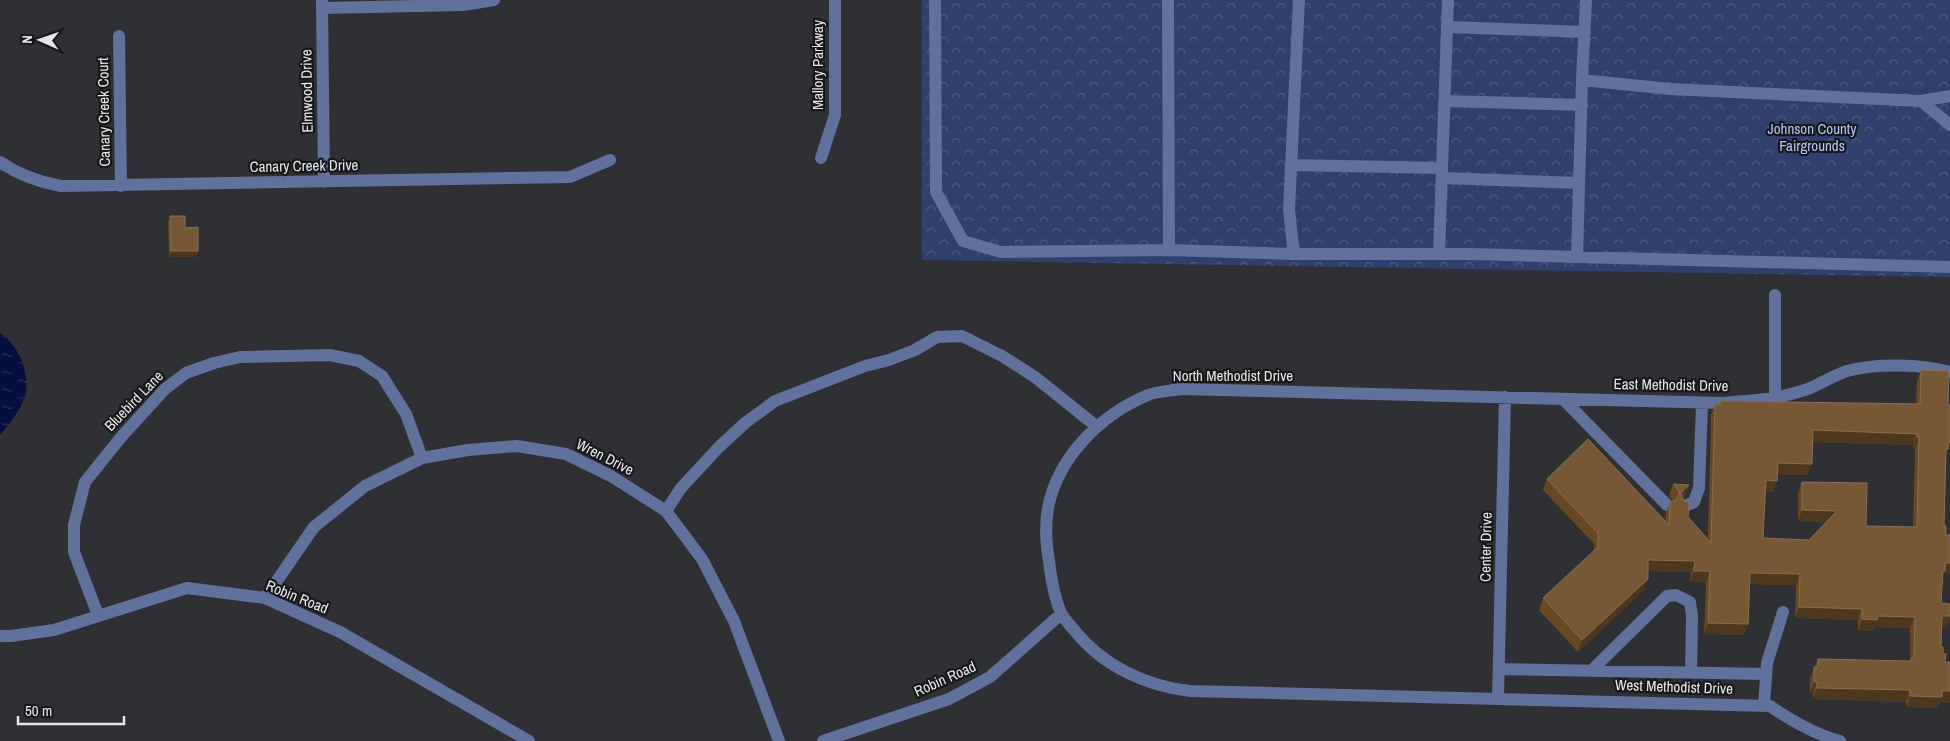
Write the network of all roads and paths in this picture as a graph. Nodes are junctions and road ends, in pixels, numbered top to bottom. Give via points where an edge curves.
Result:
1 (494, 0) edge
2 (834, 0) edge
3 (935, 0) edge
4 (1168, 0) edge
5 (1299, 0) edge
6 (1448, 0) edge
7 (1586, 0) edge
8 (322, 4) edge
9 (1447, 27) junction
10 (1584, 32) junction
11 (119, 36) dead end
12 (1582, 80) junction
13 (1950, 96) edge
14 (1444, 101) junction
15 (1921, 101) junction
16 (1582, 105) junction
17 (1950, 125) edge
18 (821, 158) dead end
19 (610, 160) dead end
20 (0, 162) edge
21 (1291, 164) junction
22 (1442, 173) junction
23 (324, 182) junction
24 (1579, 183) junction
25 (121, 186) junction
26 (1169, 250) junction
27 (1294, 254) junction
28 (1439, 254) junction
29 (1577, 257) junction
30 (1950, 267) edge
31 (1775, 295) dead end
32 (1950, 372) edge
33 (1775, 396) junction
34 (1505, 397) junction
35 (1564, 399) junction
36 (1702, 404) junction
37 (1096, 426) junction
38 (422, 458) junction
39 (1667, 505) dead end
40 (1685, 506) edge
41 (666, 511) junction
42 (265, 598) junction
43 (1783, 612) dead end
44 (1062, 614) junction
45 (98, 615) junction
46 (0, 636) edge
47 (1499, 670) junction
48 (1591, 671) junction
49 (1691, 673) junction
50 (1766, 674) junction
51 (1498, 698) junction
52 (1764, 706) junction
53 (529, 741) edge
54 (779, 741) edge
55 (823, 741) edge
56 (1840, 741) edge

1 - 8 street via 463,5
2 - 18 street, Mallory Parkway via 835,115
3 - 26 street via 936,192 963,241 1001,252
4 - 26 street
5 - 21 street
6 - 9 street
7 - 10 street
8 - 23 street, Elmwood Drive
9 - 10 street
9 - 14 street
10 - 12 street
11 - 25 street, Canary Creek Court
12 - 15 street via 1670,89
12 - 16 street
13 - 15 street
14 - 16 street
14 - 22 street
15 - 17 street
16 - 24 street
19 - 23 street, Canary Creek Drive via 570,177
20 - 25 street, Canary Creek Drive via 36,181 60,186
21 - 22 street
21 - 27 street via 1289,210
22 - 24 street
22 - 28 street
23 - 25 street, Canary Creek Drive
24 - 29 street
26 - 27 street
27 - 28 street
28 - 29 street
29 - 30 street
31 - 33 street
32 - 33 street, East Methodist Drive via 1902,366 1867,368 1848,371 1805,390
33 - 36 street, East Methodist Drive
34 - 35 street, East Methodist Drive
34 - 37 street, North Methodist Drive via 1181,389 1149,394
34 - 47 street, Center Drive
35 - 36 street, East Methodist Drive
35 - 39 street
36 - 40 street via 1699,488 1694,502
37 - 41 street via 1035,377 1002,356 962,336 937,337 915,350 775,401 745,422 720,447 681,488
37 - 44 street, North Methodist Drive via 1057,478 1048,508 1047,548 1051,580
38 - 41 street, Wren Drive via 517,446 566,454 611,476
38 - 42 street, Wren Drive via 365,486 314,527
38 - 45 street, Bluebird Lane via 406,414 382,376 358,361 330,355 240,358 186,373 140,416 85,482 74,525 74,552
41 - 54 street, Wren Drive via 702,559 734,621
42 - 45 street, Robin Road via 187,588
42 - 53 street, Robin Road via 340,632
43 - 50 street
44 - 51 street, North Methodist Drive via 1098,654 1121,669 1166,688
44 - 55 street, Robin Road via 990,677 949,699
45 - 46 street, Robin Road via 54,630
47 - 48 street
47 - 51 street, Center Drive
48 - 49 street
48 - 49 street via 1656,606 1668,596 1676,595 1690,602
49 - 50 street
50 - 52 street
51 - 52 street, West Methodist Drive
52 - 56 street, West Methodist Drive via 1770,706 1822,736

